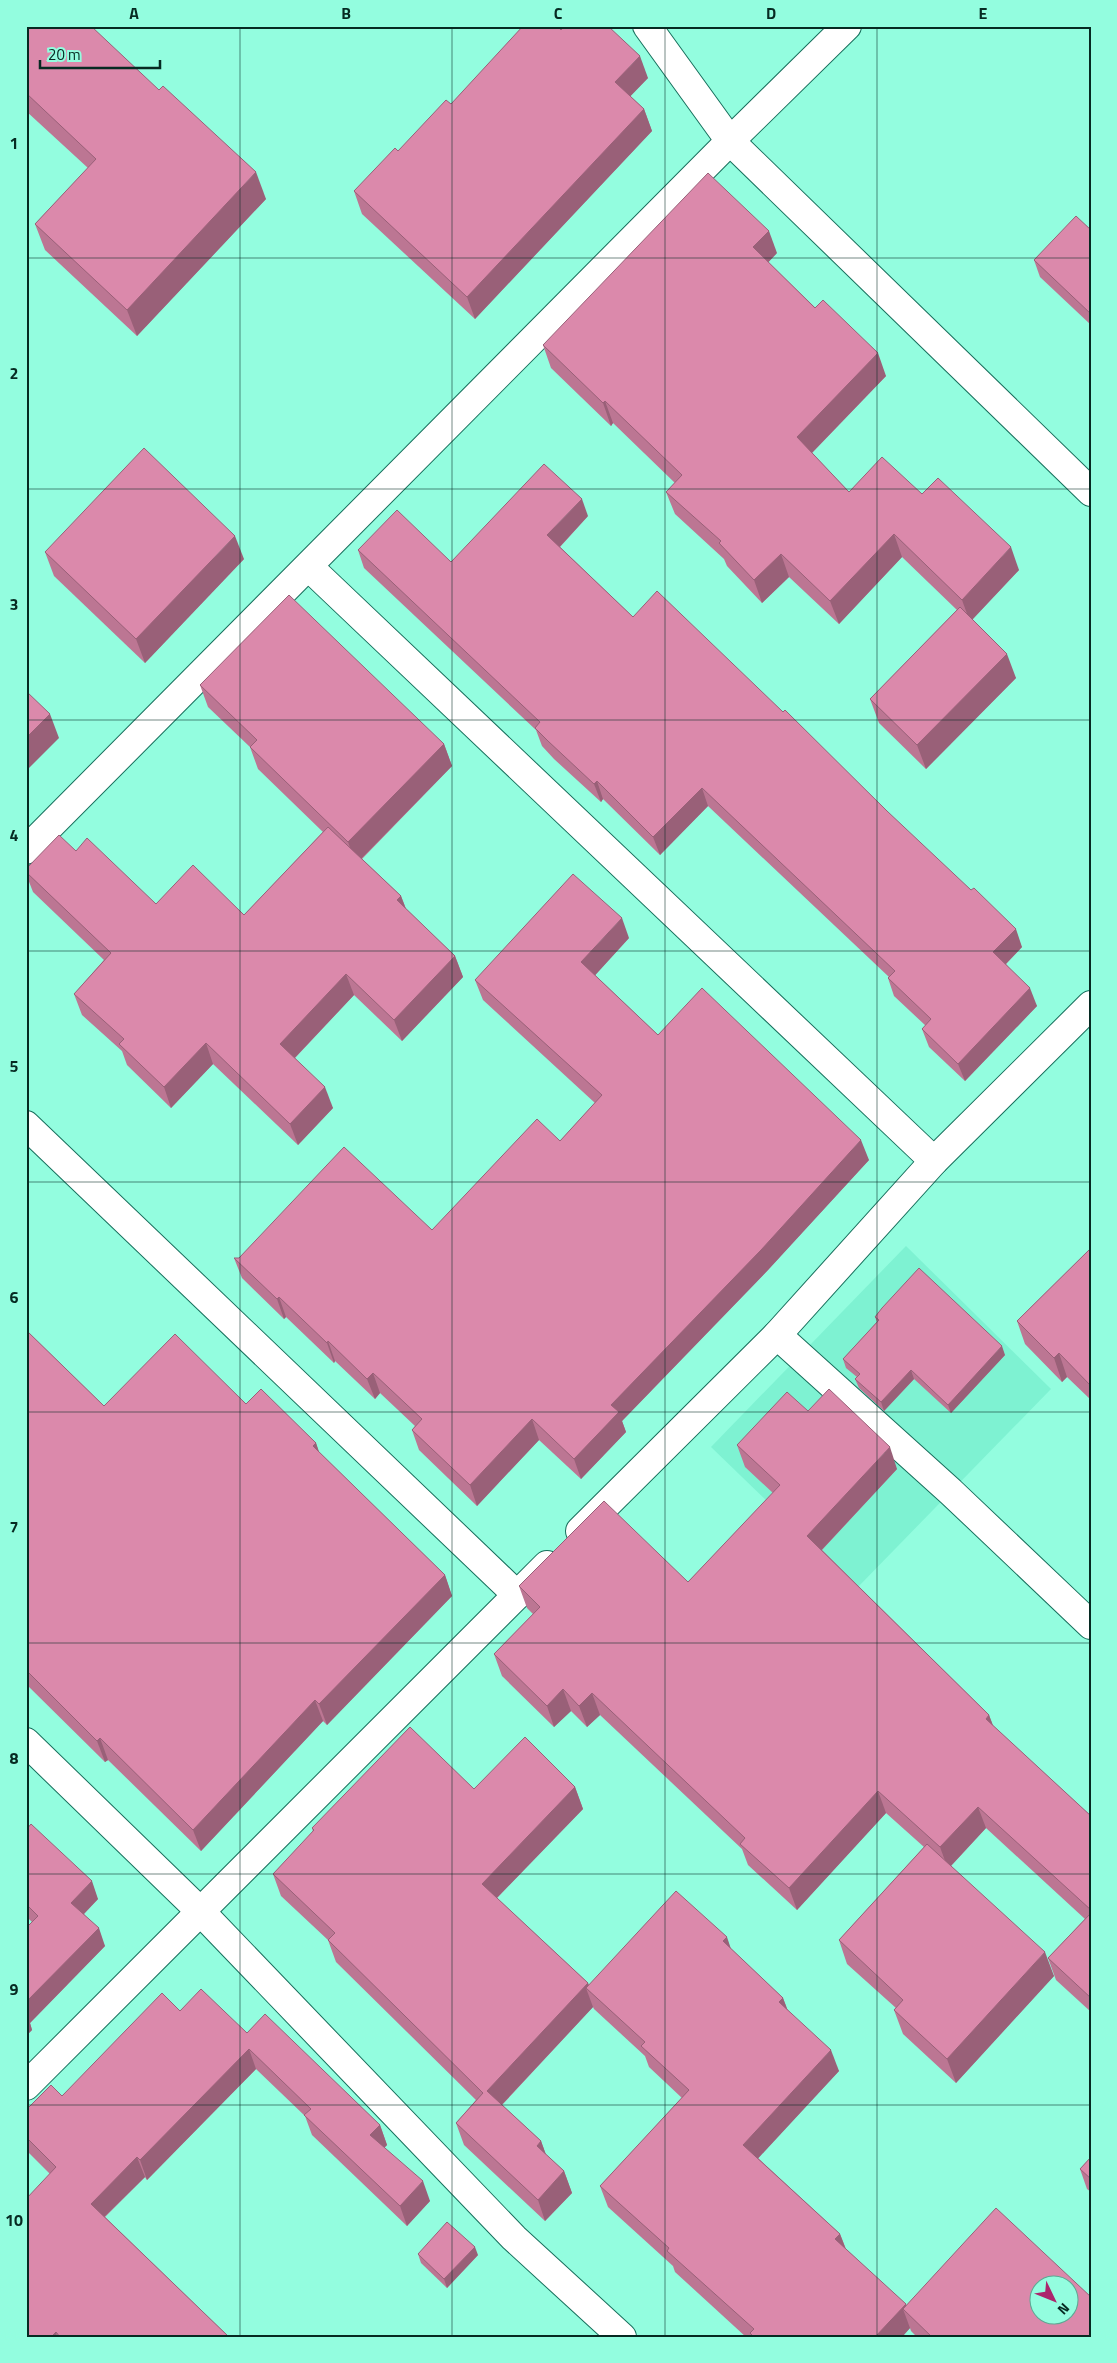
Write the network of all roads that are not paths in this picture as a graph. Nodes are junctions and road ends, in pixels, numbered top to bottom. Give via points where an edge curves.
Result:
1 (648, 26) edge
2 (846, 26) edge
3 (730, 141) junction
4 (1091, 492) edge
5 (309, 567) junction
6 (26, 850) edge
7 (1091, 1005) edge
8 (26, 1125) edge
9 (934, 1161) junction
10 (777, 1335) junction
11 (517, 1594) junction
12 (1091, 1625) edge
13 (26, 1742) edge
14 (201, 1912) junction
15 (26, 2086) edge
16 (622, 2337) edge

1 - 3 street
2 - 3 street
3 - 4 street
3 - 5 street
5 - 6 street
5 - 9 street
7 - 9 street
8 - 11 street
9 - 10 street
10 - 11 street
10 - 12 street via 951,1492
11 - 14 street
13 - 14 street
14 - 15 street
14 - 16 street via 514,2238

